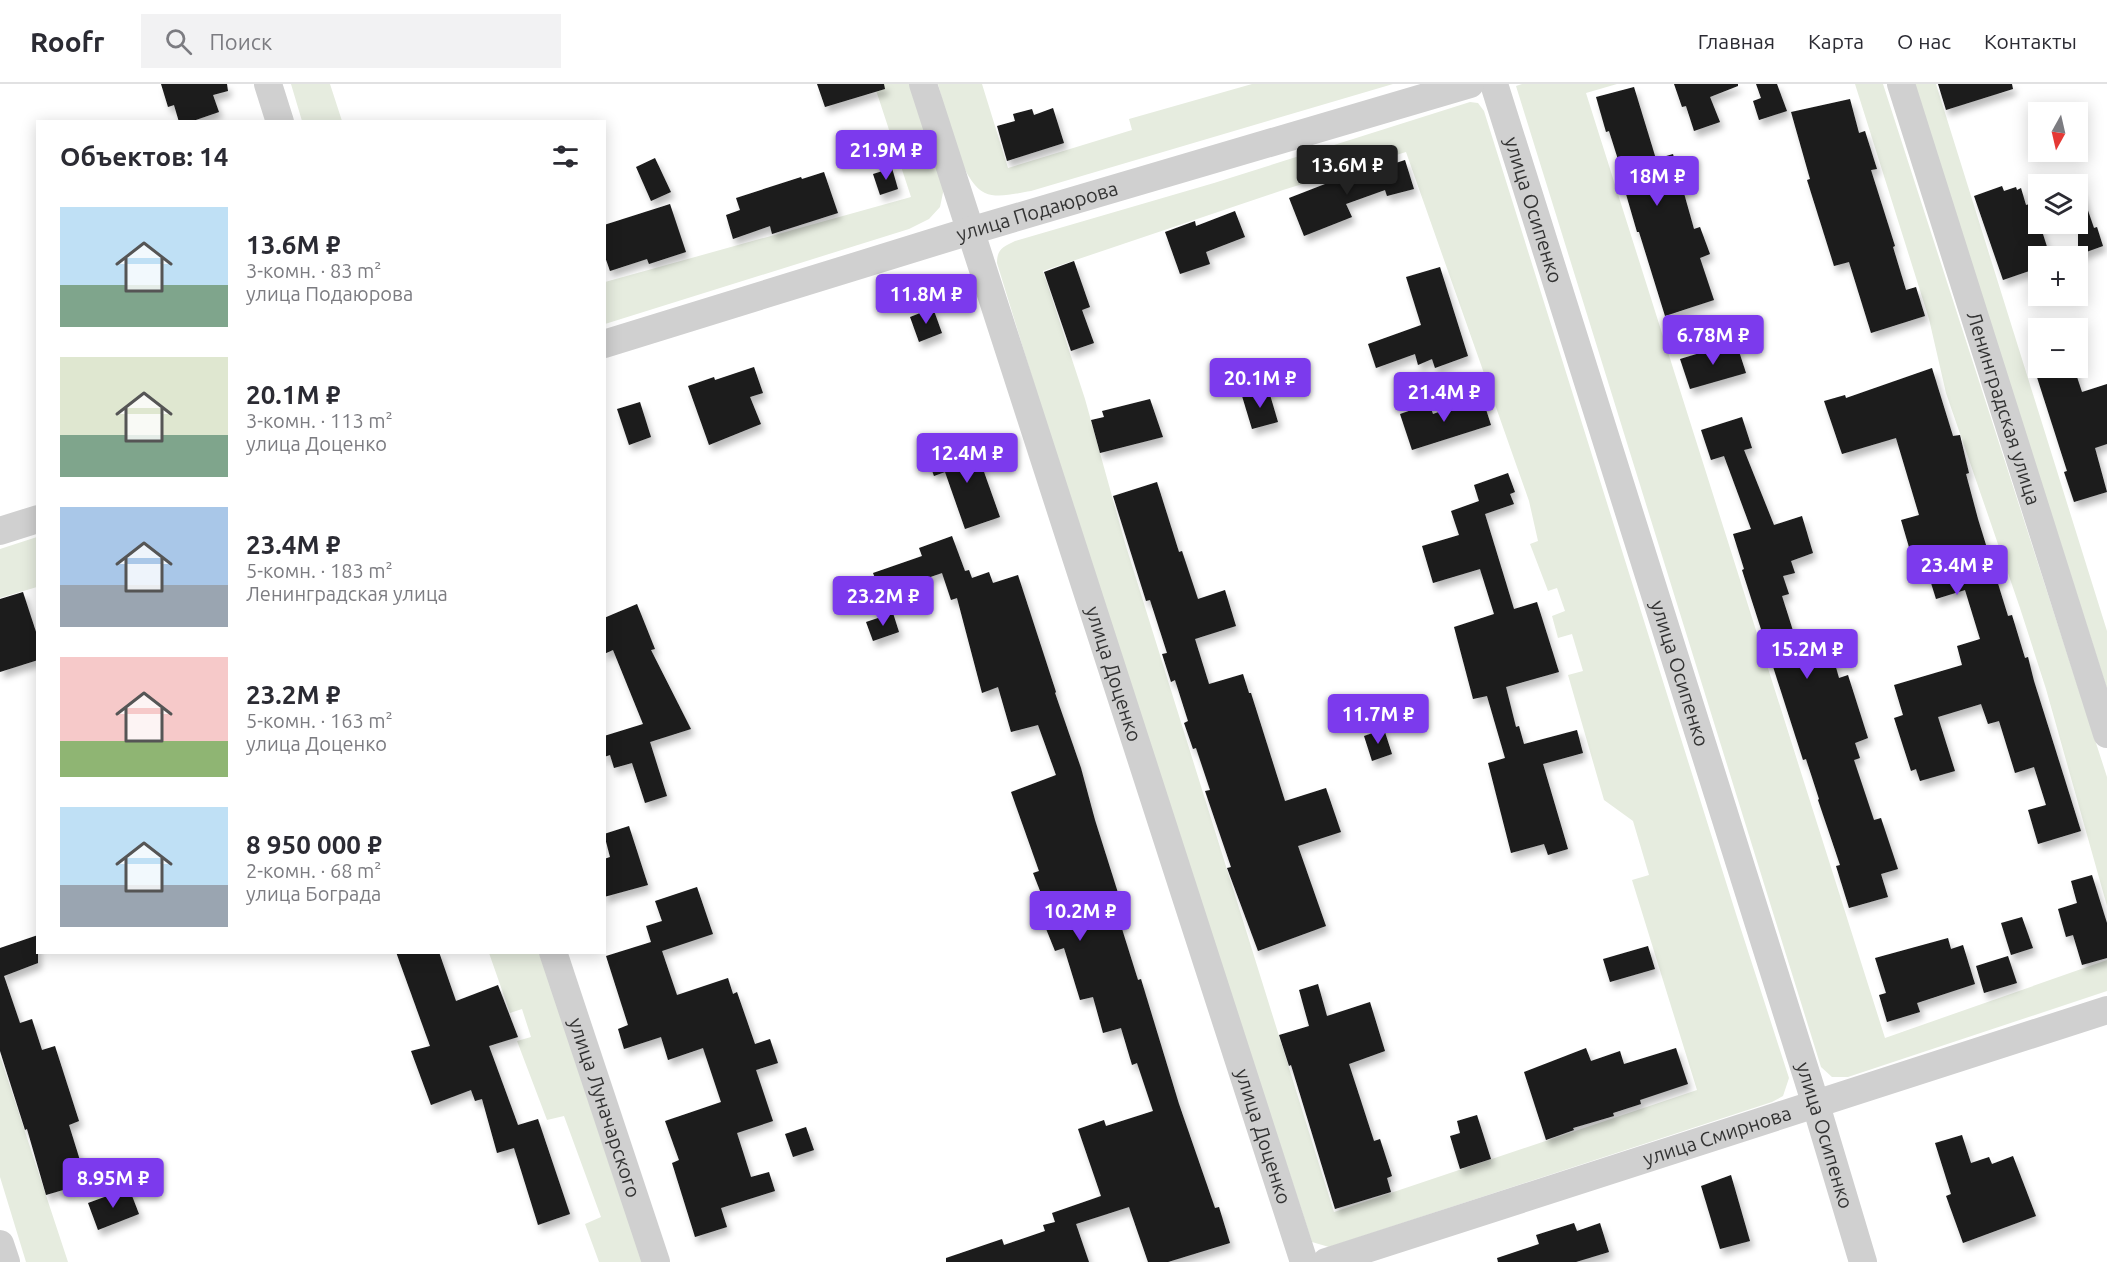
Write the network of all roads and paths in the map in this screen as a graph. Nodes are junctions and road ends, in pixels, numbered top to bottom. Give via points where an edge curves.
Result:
1 (268, 84) edge
2 (923, 84) edge
3 (1470, 84) edge
4 (1494, 84) edge
5 (1901, 84) edge
6 (279, 120) edge
7 (970, 231) junction
8 (606, 343) edge
9 (36, 520) edge
10 (0, 531) edge
11 (2107, 734) edge
12 (554, 954) edge
13 (2107, 1010) edge
14 (1816, 1105) junction
15 (0, 1245) edge
16 (6, 1262) edge
17 (656, 1262) edge
18 (1304, 1262) edge
19 (1326, 1262) edge
20 (1863, 1262) edge

1 - 6 street
2 - 7 street, улица Доценко
3 - 7 street, улица Подаюрова
4 - 14 street, улица Осипенко
5 - 11 street, Ленинградская улица
7 - 8 street, улица Подаюрова
7 - 18 street, улица Доценко
9 - 10 street
12 - 17 street, улица Луначарского
13 - 14 street, улица Смирнова
14 - 19 street, улица Смирнова
14 - 20 street, улица Осипенко
15 - 16 street

